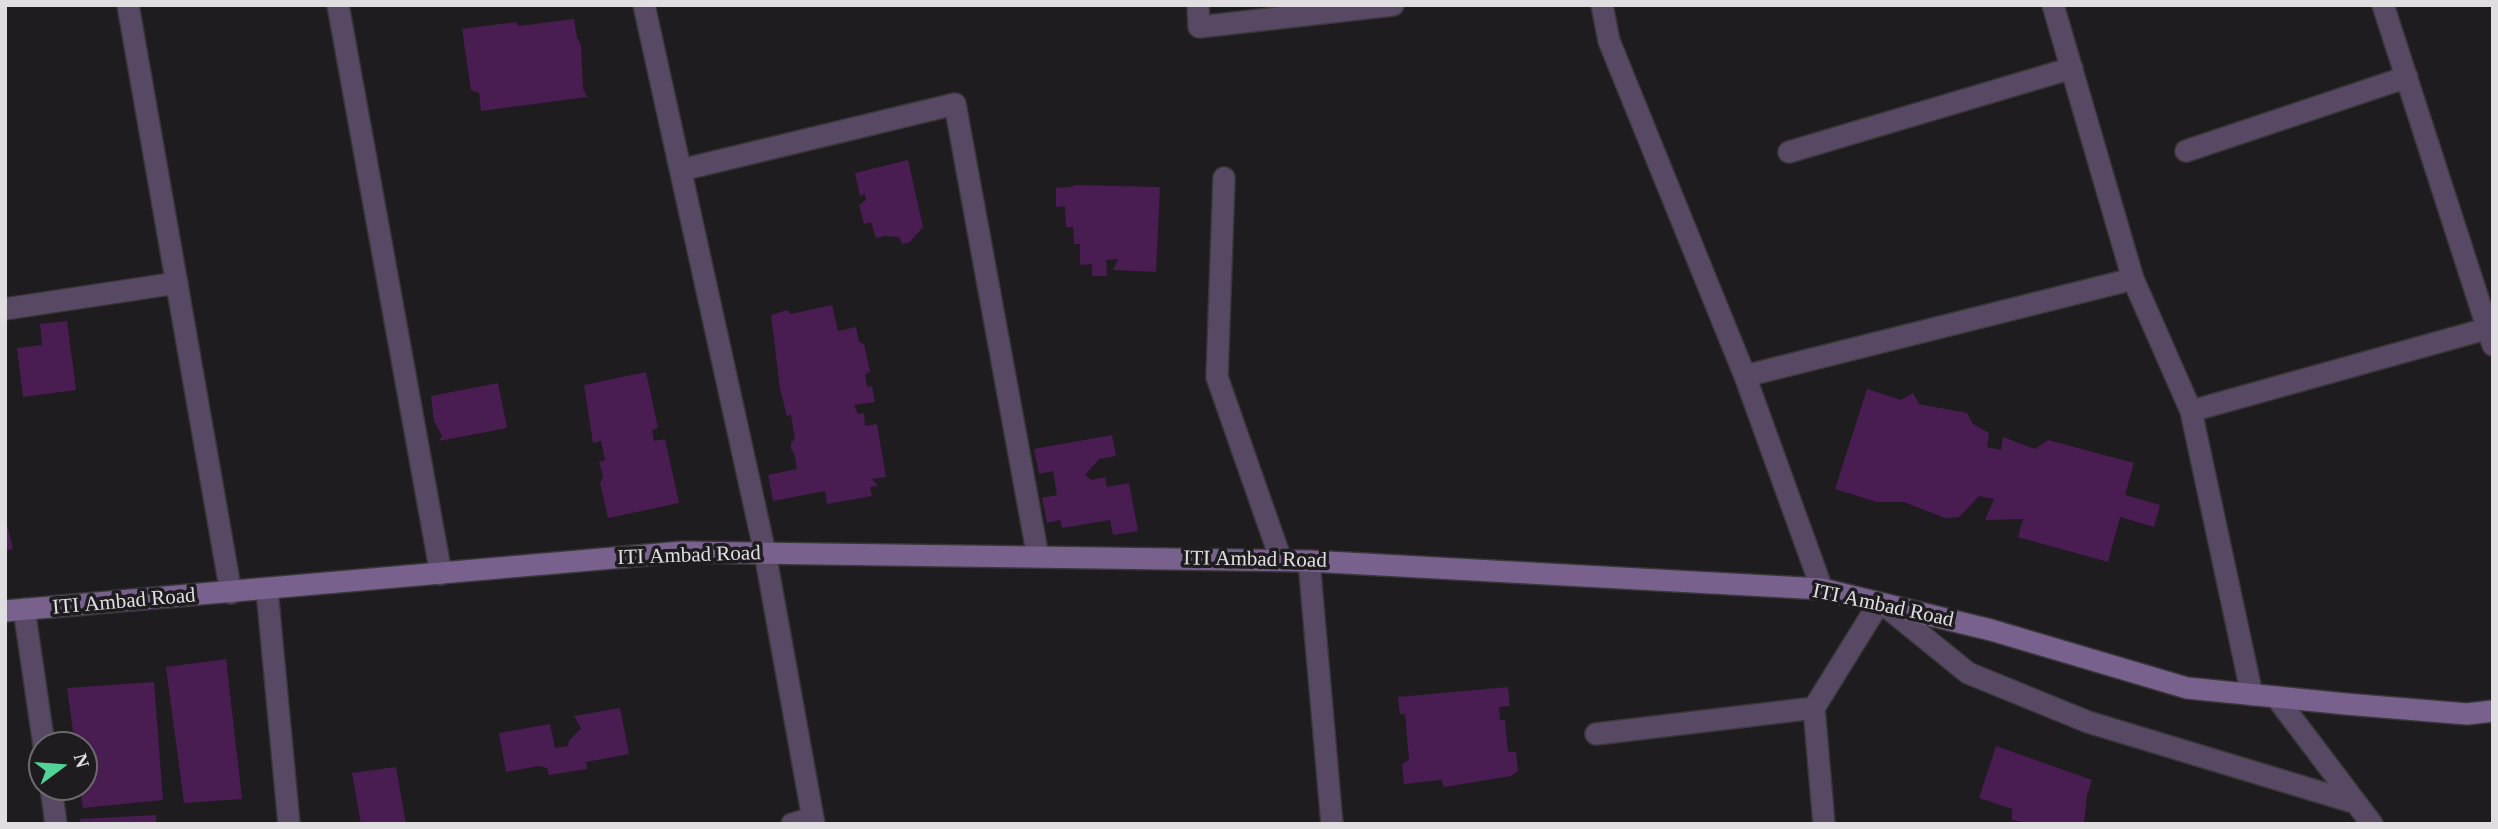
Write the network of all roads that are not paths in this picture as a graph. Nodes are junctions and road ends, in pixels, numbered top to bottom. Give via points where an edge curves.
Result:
1 (128, 5) edge
2 (338, 5) edge
3 (645, 5) edge
4 (1198, 5) edge
5 (1393, 5) edge
6 (1602, 5) edge
7 (2053, 5) edge
8 (2383, 5) edge
9 (2072, 68) junction
10 (2407, 77) junction
11 (2186, 151) dead end
12 (1789, 152) dead end
13 (681, 170) junction
14 (1224, 178) dead end
15 (2133, 279) junction
16 (177, 283) junction
17 (5, 310) edge
18 (2491, 333) edge
19 (1745, 376) junction
20 (2191, 411) junction
21 (765, 553) junction
22 (1038, 557) junction
23 (1281, 560) junction
24 (1309, 561) junction
25 (441, 573) junction
26 (1822, 589) junction
27 (267, 590) junction
28 (231, 593) junction
29 (1881, 603) junction
30 (15, 610) edge
31 (2252, 695) junction
32 (2276, 697) junction
33 (1814, 708) junction
34 (2493, 711) edge
35 (41, 731) edge
36 (1596, 734) dead end
37 (53, 801) edge
38 (2356, 803) junction
39 (813, 821) edge
40 (56, 824) edge
41 (289, 824) edge
42 (792, 824) edge
43 (1332, 824) edge
44 (1824, 824) edge
45 (2372, 824) edge

1 - 16 street
2 - 25 street
3 - 13 street
4 - 5 street via 1199,27
6 - 19 street via 1609,41
7 - 9 street
8 - 10 street
9 - 12 street
9 - 15 street
10 - 11 street
10 - 18 street
13 - 21 street
13 - 22 street via 955,104
14 - 23 street via 1217,377
15 - 19 street
15 - 20 street
16 - 17 street
16 - 28 street
18 - 20 street
19 - 26 street
20 - 31 street
21 - 22 street, ITI Ambad Road
21 - 25 street, ITI Ambad Road via 682,552
21 - 39 street
22 - 23 street, ITI Ambad Road
23 - 24 street, ITI Ambad Road
24 - 26 street, ITI Ambad Road
24 - 43 street
25 - 27 street, ITI Ambad Road
26 - 29 street, ITI Ambad Road
27 - 28 street, ITI Ambad Road
27 - 41 street
28 - 30 street, ITI Ambad Road
29 - 31 street, ITI Ambad Road via 2187,688
29 - 33 street
29 - 38 street via 1968,673 2088,722
30 - 35 street
31 - 32 street, ITI Ambad Road
32 - 34 street, ITI Ambad Road via 2467,714
32 - 38 street
33 - 36 street
33 - 44 street
37 - 40 street
38 - 45 street
39 - 42 street

